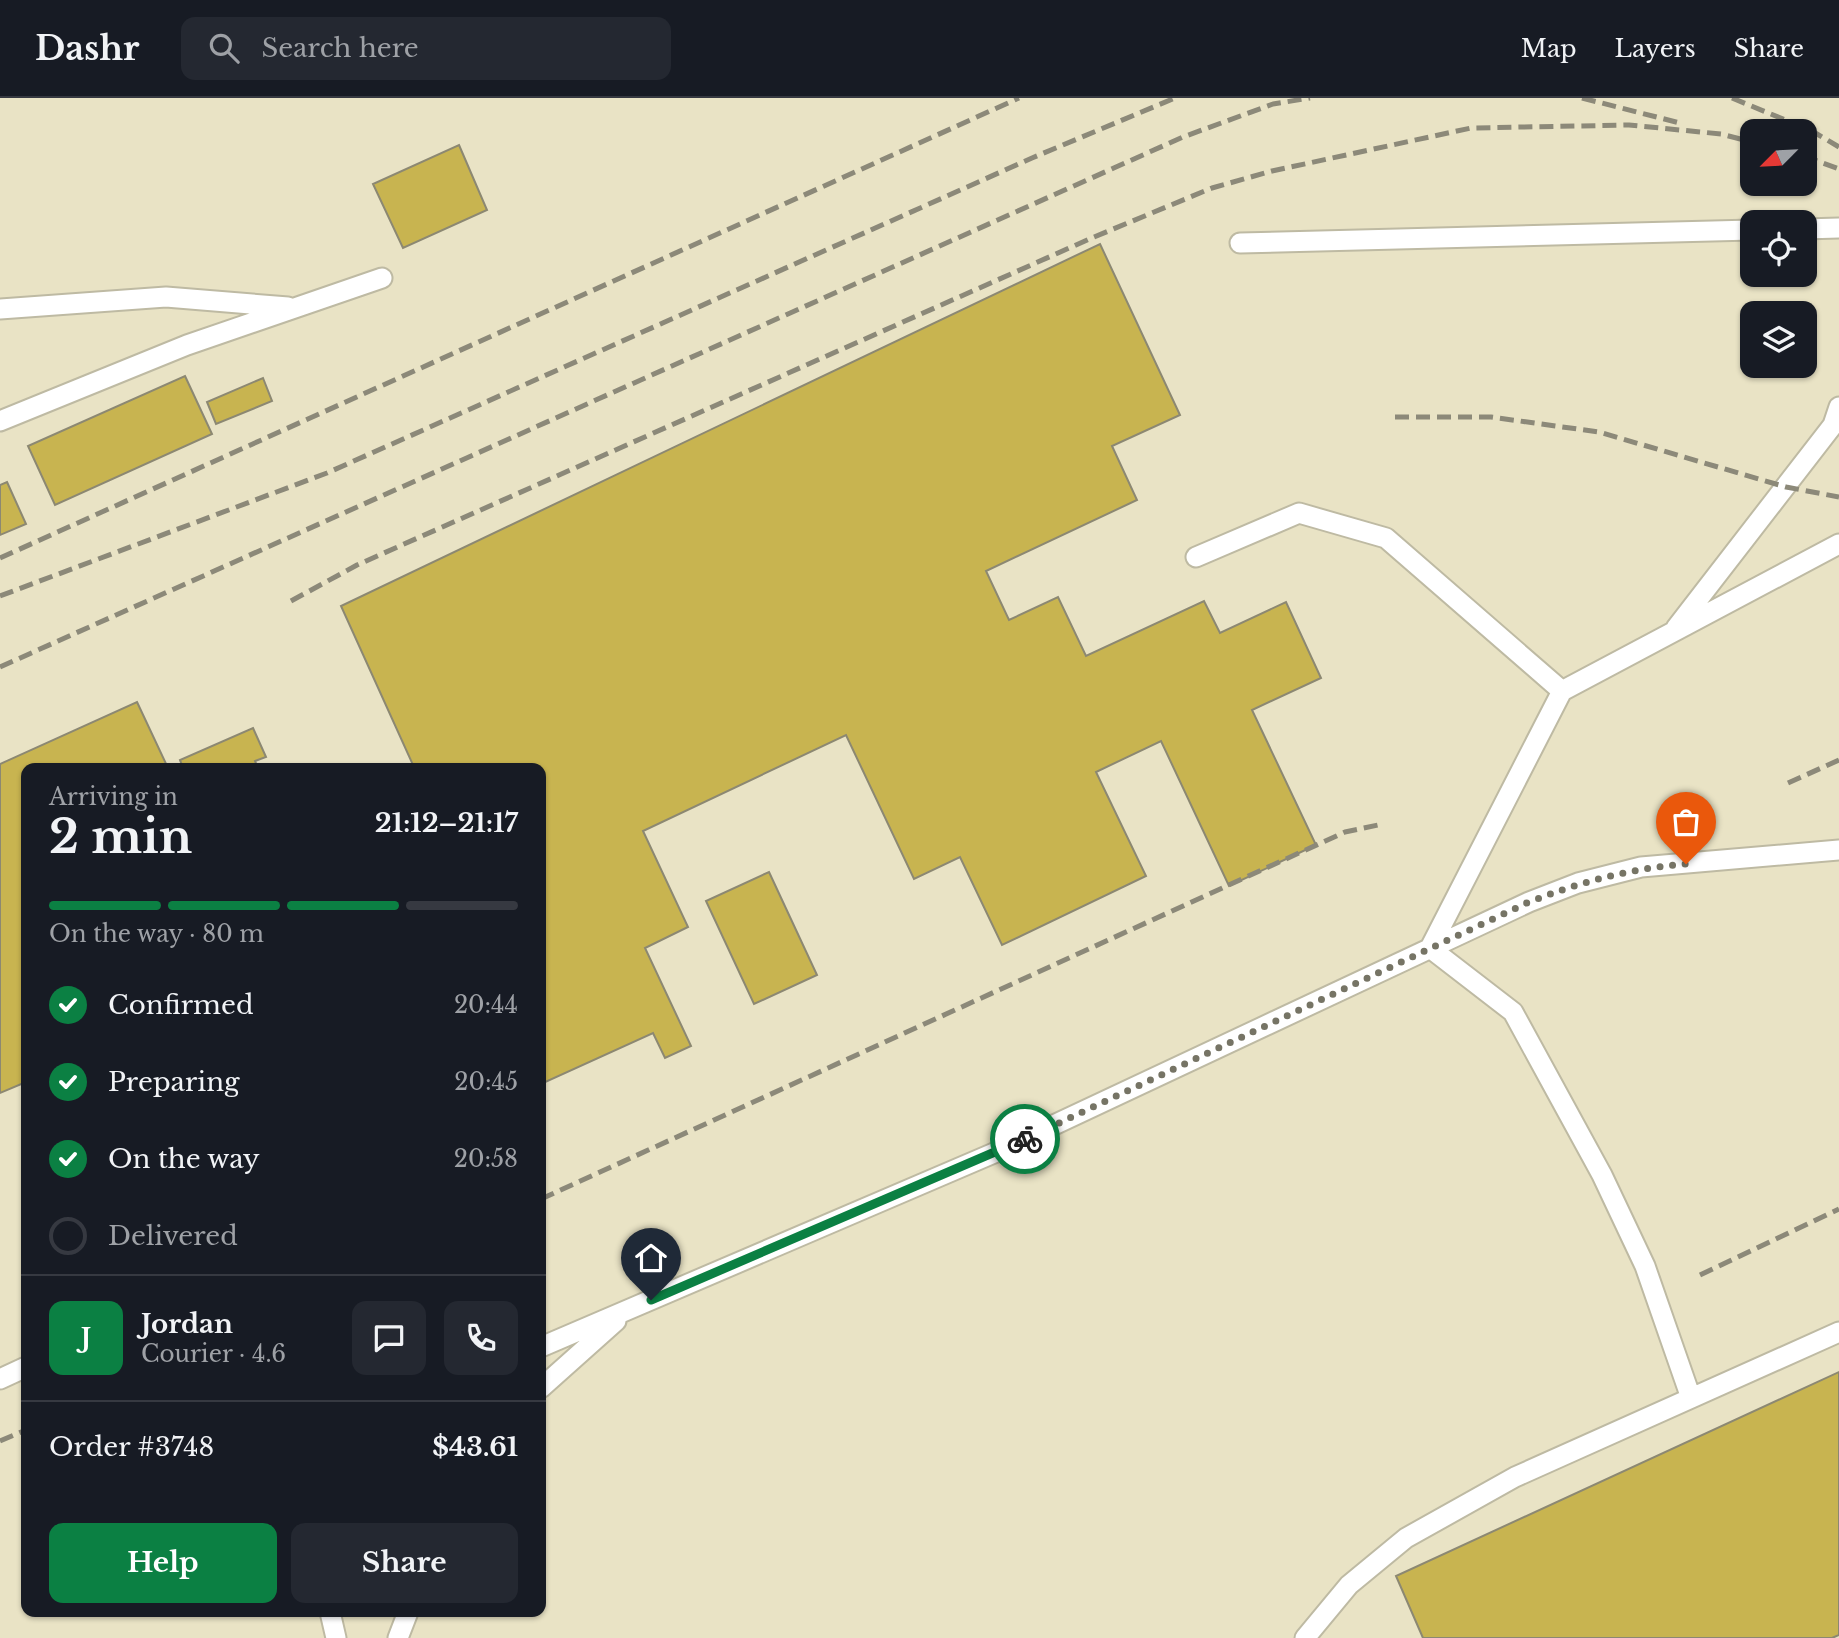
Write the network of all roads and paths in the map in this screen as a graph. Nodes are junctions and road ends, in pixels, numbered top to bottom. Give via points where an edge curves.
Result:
1 (1839, 228) edge
2 (1817, 229) edge
3 (1740, 230) edge
4 (1240, 243) dead end
5 (382, 278) dead end
6 (296, 307) junction
7 (0, 309) edge
8 (1839, 407) edge
9 (0, 421) edge
10 (1839, 544) edge
11 (1196, 557) dead end
12 (1671, 633) junction
13 (1562, 691) junction
14 (1839, 850) edge
15 (1430, 948) junction
16 (627, 1310) junction
17 (1839, 1332) edge
18 (546, 1346) edge
19 (21, 1369) edge
20 (0, 1379) edge
21 (546, 1383) edge
22 (1691, 1398) junction
23 (331, 1617) edge
24 (406, 1617) edge
25 (397, 1636) edge
26 (336, 1638) edge
27 (1305, 1638) edge

1 - 2 lane
3 - 4 lane
5 - 6 lane
6 - 7 lane via 166,298
6 - 9 lane via 187,345
8 - 12 lane via 1833,425
10 - 12 lane
11 - 13 lane via 1299,513 1386,538
12 - 13 lane
13 - 15 lane
14 - 15 lane via 1641,867 1541,897
15 - 16 lane via 994,1153
15 - 22 lane via 1513,1012 1602,1175 1639,1255
16 - 18 lane
16 - 21 lane
17 - 22 lane
19 - 20 lane
22 - 27 lane via 1515,1477 1406,1538 1349,1585
23 - 26 lane
24 - 25 lane

